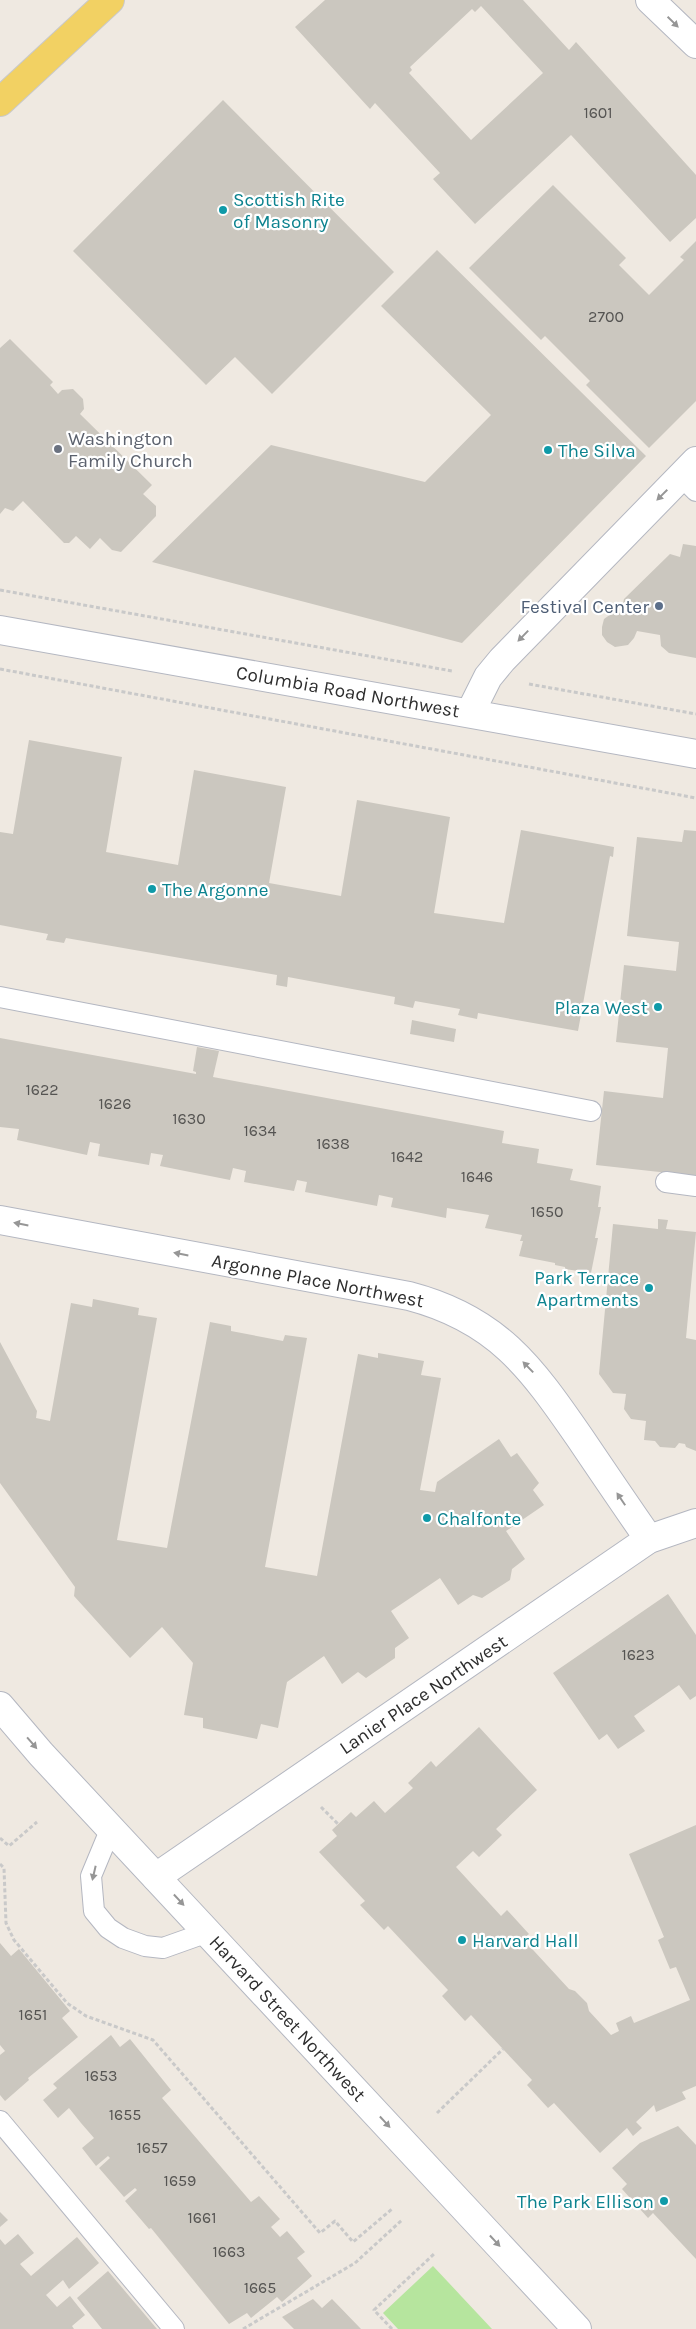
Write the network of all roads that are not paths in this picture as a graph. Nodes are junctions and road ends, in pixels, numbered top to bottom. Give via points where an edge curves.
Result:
1 (110, 0) edge
2 (650, 0) edge
3 (696, 44) edge
4 (0, 102) edge
5 (691, 476) edge
6 (0, 630) edge
7 (470, 713) junction
8 (696, 754) edge
9 (0, 997) edge
10 (591, 1111) dead end
11 (666, 1182) dead end
12 (696, 1186) edge
13 (0, 1220) edge
14 (696, 1522) edge
15 (649, 1539) junction
16 (0, 1706) edge
17 (111, 1828) junction
18 (156, 1876) junction
19 (208, 1932) junction
20 (0, 2121) edge
21 (174, 2329) edge
22 (577, 2329) edge

1 - 4 main road
2 -> 3 street
5 -> 7 street via 502,660 488,677
6 - 7 street, Columbia Road Northwest
7 - 8 street, Columbia Road Northwest
9 - 10 lane
11 - 12 lane
15 -> 13 street, Argonne Place Northwest via 532,1372 497,1338 470,1319 440,1305 409,1296
14 - 15 street, Lanier Place Northwest
15 - 18 street, Lanier Place Northwest
16 -> 17 street, Harvard Street Northwest
17 - 18 street, Harvard Street Northwest
17 -> 19 lane via 91,1876 94,1911 108,1928 123,1938 163,1948
18 -> 19 street, Harvard Street Northwest
19 -> 22 street, Harvard Street Northwest
20 - 21 lane

